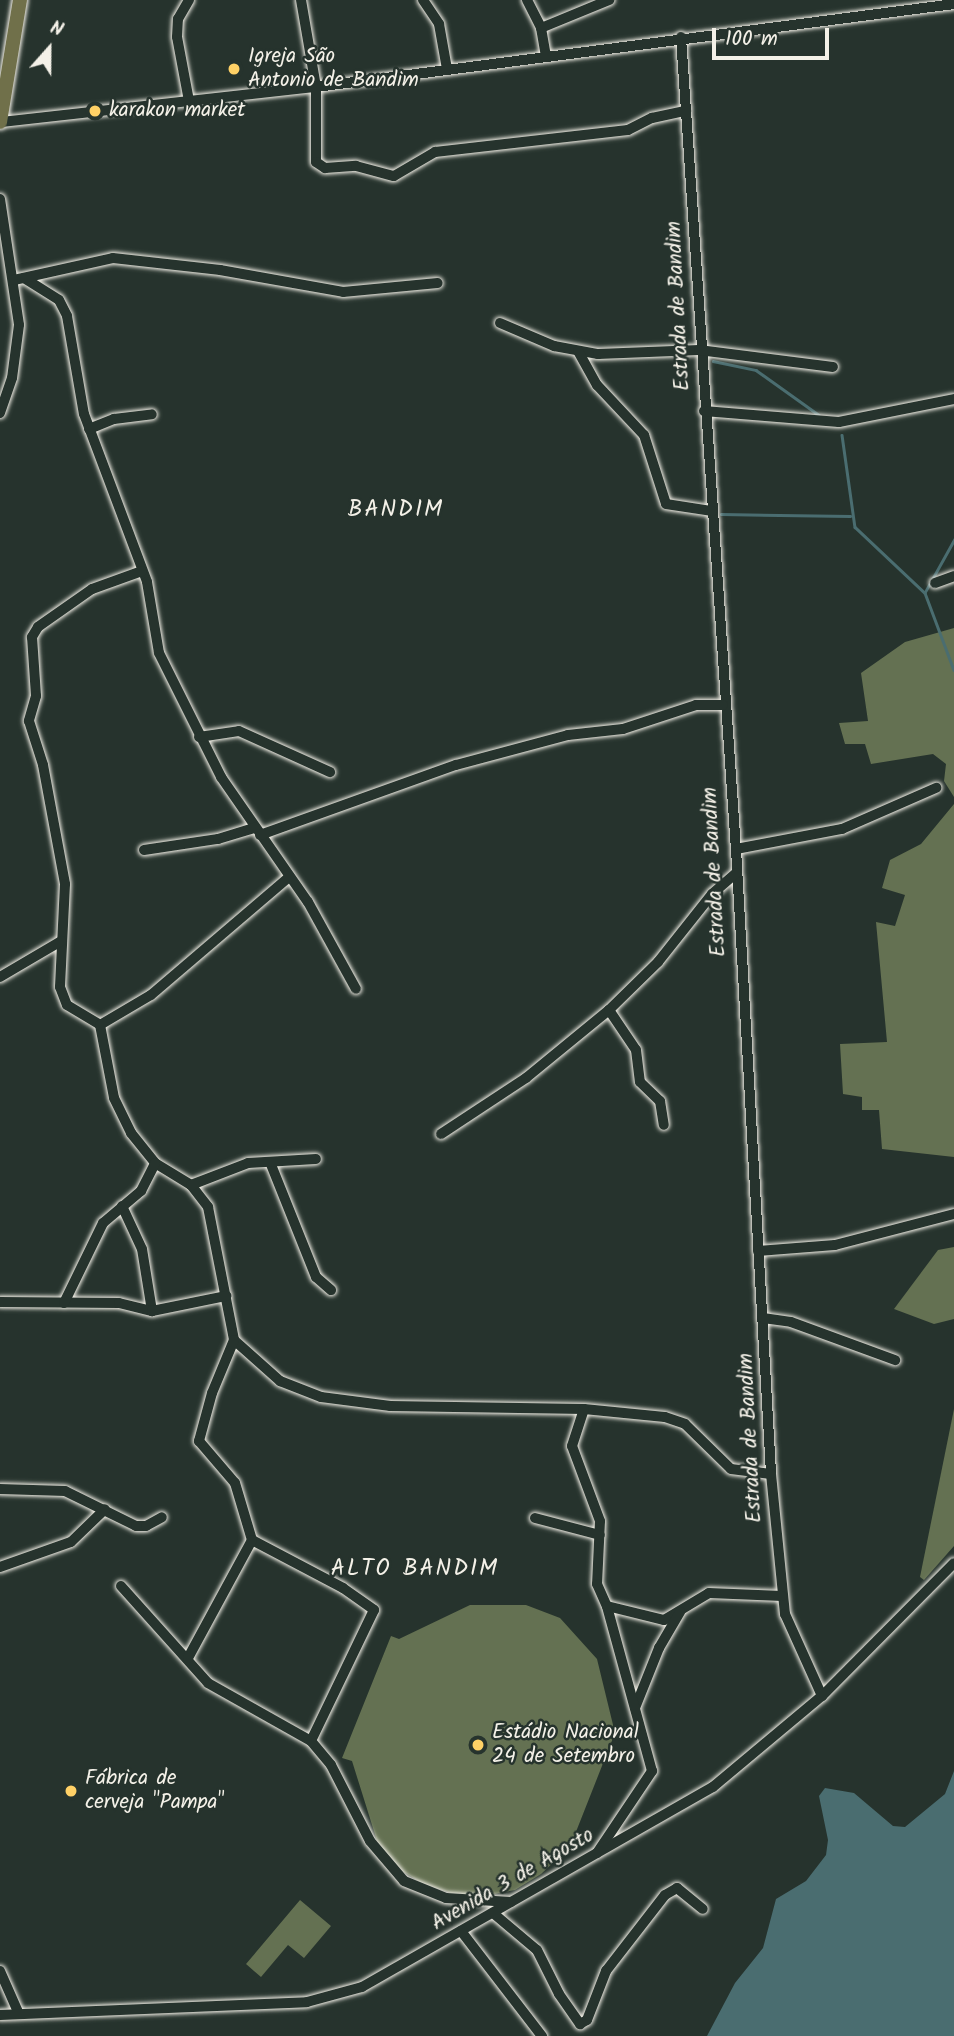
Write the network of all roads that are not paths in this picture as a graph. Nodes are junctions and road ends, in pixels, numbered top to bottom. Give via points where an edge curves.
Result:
1 (20, 0) edge
2 (189, 0) edge
3 (301, 0) edge
4 (423, 0) edge
5 (527, 0) edge
6 (609, 0) edge
7 (954, 4) edge
8 (541, 28) junction
9 (681, 37) junction
10 (546, 56) junction
11 (447, 69) junction
12 (316, 86) junction
13 (189, 101) junction
14 (686, 111) junction
15 (1, 122) edge
16 (0, 199) edge
17 (5, 249) edge
18 (19, 279) junction
19 (438, 283) dead end
20 (500, 323) dead end
21 (699, 350) junction
22 (578, 351) junction
23 (833, 367) dead end
24 (954, 400) edge
25 (704, 411) junction
26 (0, 414) edge
27 (152, 414) dead end
28 (89, 429) junction
29 (712, 511) junction
30 (142, 571) junction
31 (954, 576) edge
32 (935, 583) dead end
33 (723, 705) junction
34 (199, 737) junction
35 (330, 772) dead end
36 (936, 788) dead end
37 (258, 832) junction
38 (736, 849) junction
39 (145, 850) dead end
40 (736, 873) junction
41 (289, 877) junction
42 (61, 941) junction
43 (0, 977) edge
44 (356, 989) dead end
45 (609, 1010) junction
46 (100, 1026) junction
47 (664, 1125) dead end
48 (441, 1134) dead end
49 (316, 1159) dead end
50 (270, 1162) junction
51 (155, 1163) junction
52 (191, 1185) junction
53 (122, 1206) junction
54 (954, 1214) edge
55 (758, 1251) junction
56 (331, 1290) dead end
57 (226, 1296) junction
58 (0, 1302) edge
59 (64, 1303) junction
60 (152, 1311) junction
61 (763, 1318) junction
62 (234, 1340) junction
63 (895, 1360) dead end
64 (584, 1409) junction
65 (771, 1474) junction
66 (0, 1489) edge
67 (105, 1509) junction
68 (162, 1517) dead end
69 (534, 1518) dead end
70 (600, 1535) junction
71 (252, 1540) junction
72 (954, 1563) edge
73 (0, 1567) edge
74 (121, 1586) dead end
75 (782, 1596) junction
76 (607, 1606) junction
77 (680, 1612) junction
78 (188, 1658) junction
79 (821, 1696) junction
80 (635, 1708) junction
81 (311, 1741) junction
82 (596, 1854) junction
83 (511, 1902) junction
84 (702, 1909) dead end
85 (493, 1913) junction
86 (461, 1931) junction
87 (0, 1971) edge
88 (19, 2014) junction
89 (0, 2015) edge
90 (542, 2036) edge

1 - 15 main road
2 - 13 street via 178,19 177,37
3 - 12 street
4 - 11 street via 439,24
5 - 8 street
6 - 8 street
7 - 9 street
8 - 10 street
9 - 10 street
9 - 14 street, Estrada de Bandim
10 - 11 street
11 - 12 street
12 - 13 street
12 - 14 street via 319,166 356,166 394,176 435,152 628,130 652,118
13 - 15 street
14 - 21 street, Estrada de Bandim
16 - 17 street
17 - 18 street
18 - 19 street via 113,258 220,270 343,292
18 - 26 street via 12,378
18 - 28 street via 62,304
20 - 22 street
21 - 22 street via 631,356
21 - 23 street
21 - 25 street, Estrada de Bandim
22 - 29 street via 597,385 644,435 666,504
24 - 25 street via 839,422
25 - 29 street, Estrada de Bandim
27 - 28 street via 114,419
28 - 30 street
29 - 33 street, Estrada de Bandim
30 - 34 street via 150,591 156,642
30 - 42 street via 92,589 38,626 32,637 36,696 29,722 37,740 62,858
31 - 32 street
33 - 37 street via 696,705 623,729 568,735 456,765
33 - 38 street, Estrada de Bandim
34 - 35 street via 239,731
34 - 37 street
36 - 38 street via 842,829
37 - 39 street
37 - 41 street
38 - 40 street, Estrada de Bandim
40 - 45 street
40 - 55 street, Estrada de Bandim
41 - 44 street
41 - 46 street via 151,995
42 - 43 street
42 - 46 street via 62,997
45 - 47 street via 636,1050 640,1082 660,1101
45 - 48 street via 526,1078
46 - 51 street via 121,1116
49 - 50 street
50 - 52 street via 231,1167
50 - 56 street via 316,1277
51 - 52 street
51 - 53 street via 141,1191
52 - 57 street via 208,1207
53 - 59 street via 103,1223
53 - 60 street via 142,1249
54 - 55 street via 835,1245
55 - 61 street, Estrada de Bandim
57 - 60 street
57 - 62 street
58 - 59 street
59 - 60 street via 119,1303
61 - 63 street via 791,1322
61 - 65 street, Estrada de Bandim
62 - 64 street via 280,1381 321,1397 390,1406
62 - 71 street via 199,1441 235,1483
64 - 65 street via 678,1420 731,1469
64 - 70 street via 572,1446 597,1510
65 - 75 street, Estrada de Bandim
66 - 67 street via 52,1488
67 - 68 street via 135,1526
67 - 73 street via 71,1542
69 - 70 street
70 - 76 street via 597,1584
71 - 78 street
71 - 81 street via 343,1588 374,1610
72 - 79 street, Avenida 3 de Agosto
74 - 78 street
75 - 77 street via 709,1592
75 - 79 street, Estrada de Bandim via 793,1637
76 - 77 street via 664,1620
76 - 80 street
77 - 80 street via 659,1648
78 - 81 street via 221,1693
79 - 82 street, Avenida 3 de Agosto via 713,1787
80 - 82 street via 652,1771
81 - 83 street via 331,1765 370,1841 404,1881 446,1898
82 - 83 street, Avenida 3 de Agosto
83 - 85 street, Avenida 3 de Agosto
84 - 85 street via 677,1888 665,1895 606,1971 587,2020 580,2024 537,1950
85 - 86 street, Avenida 3 de Agosto
86 - 88 street, Avenida 3 de Agosto via 362,1987 326,2001
86 - 90 street
87 - 88 street
88 - 89 street, Avenida 3 de Agosto

